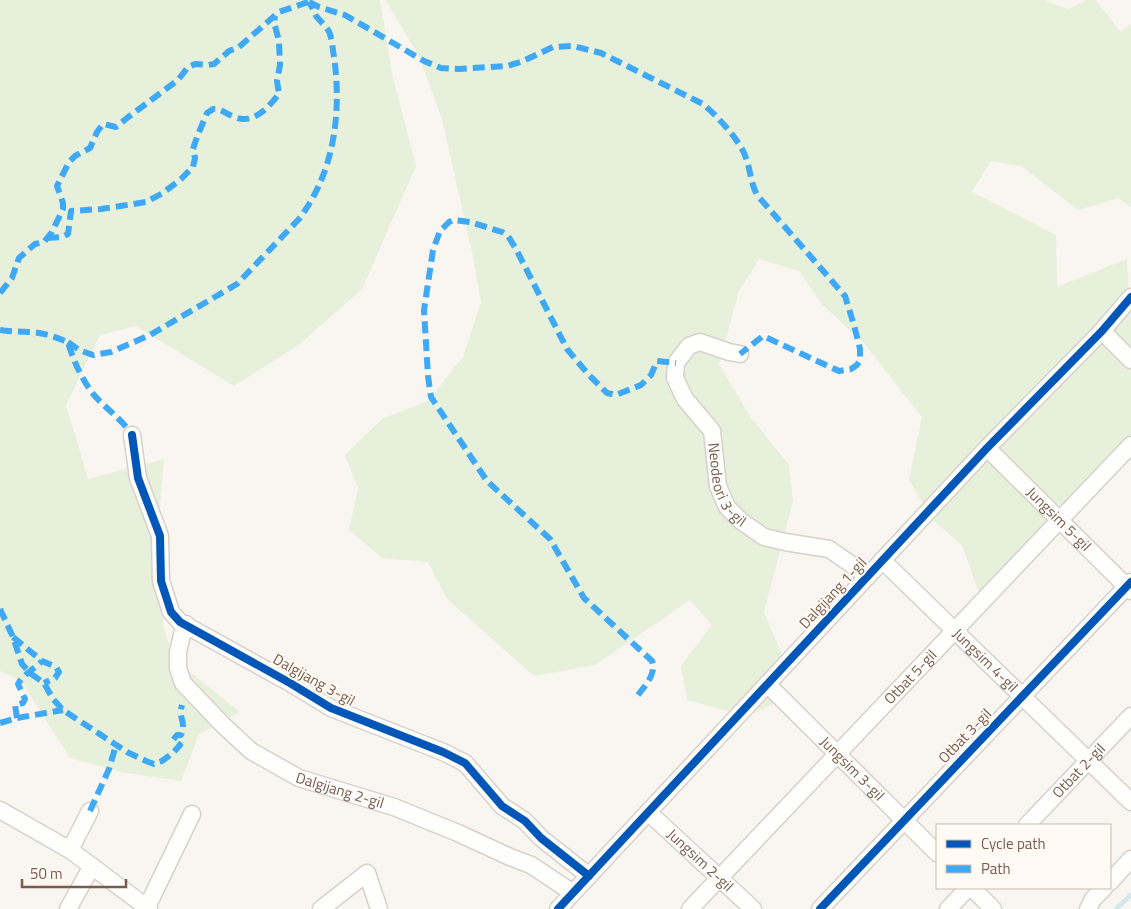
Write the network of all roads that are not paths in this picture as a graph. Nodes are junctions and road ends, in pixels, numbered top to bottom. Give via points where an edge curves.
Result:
1 (1131, 297) edge
2 (1102, 331) junction
3 (740, 354) dead end
4 (1131, 360) edge
5 (132, 435) dead end
6 (1131, 445) edge
7 (987, 448) junction
8 (1059, 520) junction
9 (882, 560) junction
10 (868, 576) junction
11 (1130, 587) edge
12 (186, 624) junction
13 (954, 630) junction
14 (767, 684) junction
15 (1022, 696) junction
16 (1131, 716) edge
17 (837, 754) junction
18 (1088, 761) junction
19 (1131, 802) edge
20 (0, 810) edge
21 (90, 811) dead end
22 (648, 812) junction
23 (192, 814) dead end
24 (904, 821) junction
25 (1028, 824) edge
26 (70, 850) junction
27 (936, 852) edge
28 (1131, 859) edge
29 (92, 866) junction
30 (589, 876) junction
31 (720, 877) junction
32 (1111, 881) edge
33 (967, 889) edge
34 (973, 889) edge
35 (1103, 889) edge
36 (573, 893) junction
37 (148, 908) edge
38 (68, 909) edge
39 (321, 909) edge
40 (379, 909) edge
41 (558, 909) edge
42 (690, 909) edge
43 (753, 909) edge
44 (820, 909) edge
45 (948, 909) edge
46 (993, 909) edge
47 (1088, 909) edge

1 - 2 street, Dalgijang 1-gil
2 - 4 street
2 - 7 street, Dalgijang 1-gil
3 - 10 street, Neodeori 3-gil via 700,342 689,346 676,362 675,378 686,399 712,431 718,486 727,507 764,537 829,549
5 - 12 street, Dalgijang 3-gil via 138,478 160,536 161,581 171,612
6 - 8 street, Otbat 5-gil
7 - 8 street, Jungsim 5-gil
7 - 9 street, Dalgijang 1-gil
8 - 11 street, Jungsim 5-gil
8 - 13 street, Otbat 5-gil
9 - 10 street, Dalgijang 1-gil
9 - 13 street, Jungsim 4-gil
10 - 14 street, Dalgijang 1-gil
11 - 15 street, Otbat 3-gil
12 - 30 street, Dalgijang 3-gil via 331,708 465,763 502,806 525,821
12 - 36 street, Dalgijang 2-gil via 178,652 178,668 183,683 251,751 299,778 394,807 531,865
13 - 15 street, Jungsim 4-gil
13 - 17 street, Otbat 5-gil
14 - 17 street, Jungsim 3-gil
14 - 22 street, Dalgijang 1-gil
15 - 18 street, Jungsim 4-gil
15 - 24 street, Otbat 3-gil
16 - 18 street, Otbat 2-gil
17 - 24 street, Jungsim 3-gil
17 - 31 street, Otbat 5-gil
18 - 19 street, Jungsim 4-gil
18 - 25 street, Otbat 2-gil
20 - 26 street
21 - 26 street
22 - 30 street, Dalgijang 1-gil
22 - 31 street, Jungsim 2-gil
23 - 37 street
24 - 27 street, Jungsim 3-gil
24 - 44 street, Otbat 3-gil
26 - 29 street
28 - 32 street
29 - 37 street
29 - 38 street
30 - 36 street, Dalgijang 1-gil
31 - 42 street, Otbat 5-gil
31 - 43 street, Jungsim 2-gil
33 - 45 street
34 - 46 street
35 - 47 street
36 - 41 street, Dalgijang 1-gil
39 - 40 street via 367,873

